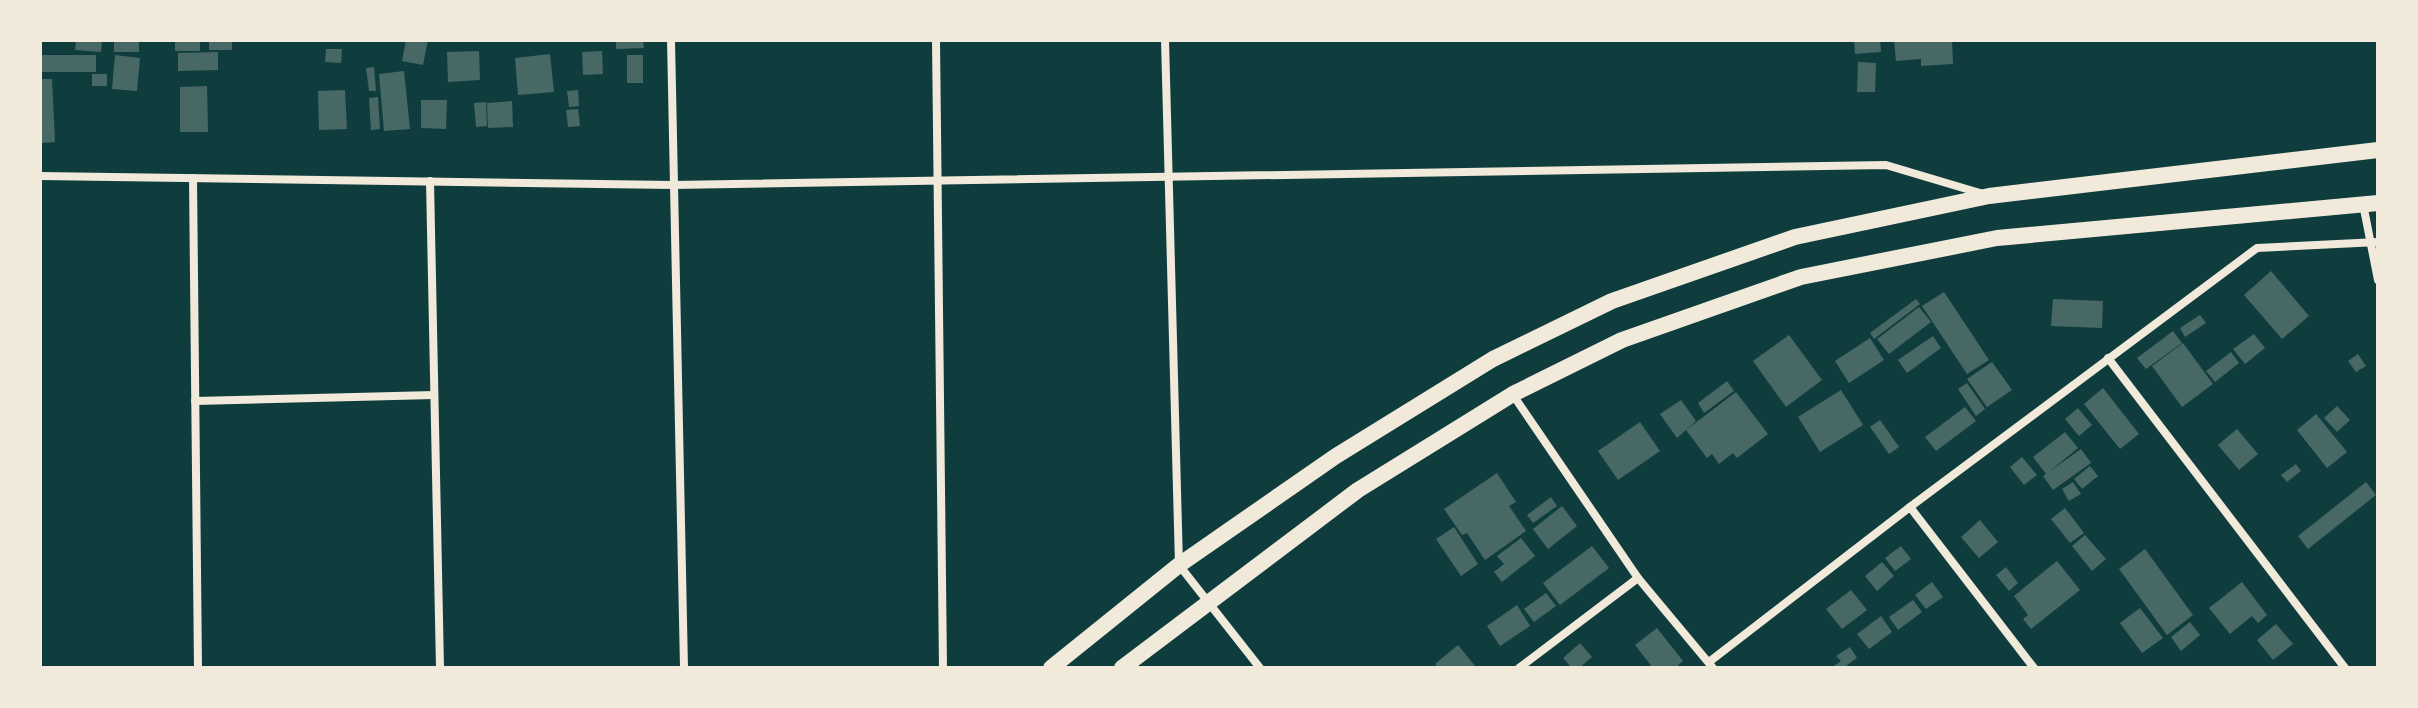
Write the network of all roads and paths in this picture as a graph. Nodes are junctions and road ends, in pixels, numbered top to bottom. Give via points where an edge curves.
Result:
1 (671, 40) edge
2 (936, 40) edge
3 (1165, 40) edge
4 (2378, 150) edge
5 (40, 176) edge
6 (193, 178) junction
7 (1168, 178) junction
8 (938, 179) junction
9 (430, 181) junction
10 (673, 185) junction
11 (1989, 196) junction
12 (2370, 204) edge
13 (2374, 242) edge
14 (2378, 280) edge
15 (2108, 358) junction
16 (1513, 394) junction
17 (434, 395) junction
18 (195, 401) junction
19 (1910, 507) junction
20 (1179, 565) junction
21 (1638, 578) junction
22 (1208, 604) junction
23 (1711, 665) edge
24 (198, 668) edge
25 (440, 668) edge
26 (684, 668) edge
27 (943, 668) edge
28 (1051, 668) edge
29 (1122, 668) edge
30 (1260, 668) edge
31 (1519, 668) edge
32 (2034, 668) edge
33 (2345, 668) edge

1 - 10 street
2 - 8 street
3 - 7 street
4 - 11 highway
5 - 6 street
6 - 9 street
6 - 18 street
7 - 8 street
7 - 11 street via 1886,165
7 - 20 street
8 - 10 street
8 - 27 street
9 - 10 street
9 - 17 street
10 - 26 street
11 - 20 highway via 1795,237 1612,301 1493,359 1336,456
12 - 13 street
12 - 16 highway via 1997,238 1801,277 1622,340
13 - 14 street
13 - 15 street via 2257,248
15 - 19 street
15 - 33 street
16 - 21 street
16 - 22 highway via 1358,490
17 - 18 street
17 - 25 street
18 - 24 street
19 - 23 street
19 - 32 street
20 - 22 street
20 - 28 highway
21 - 23 street
21 - 31 street
22 - 29 highway
22 - 30 street

